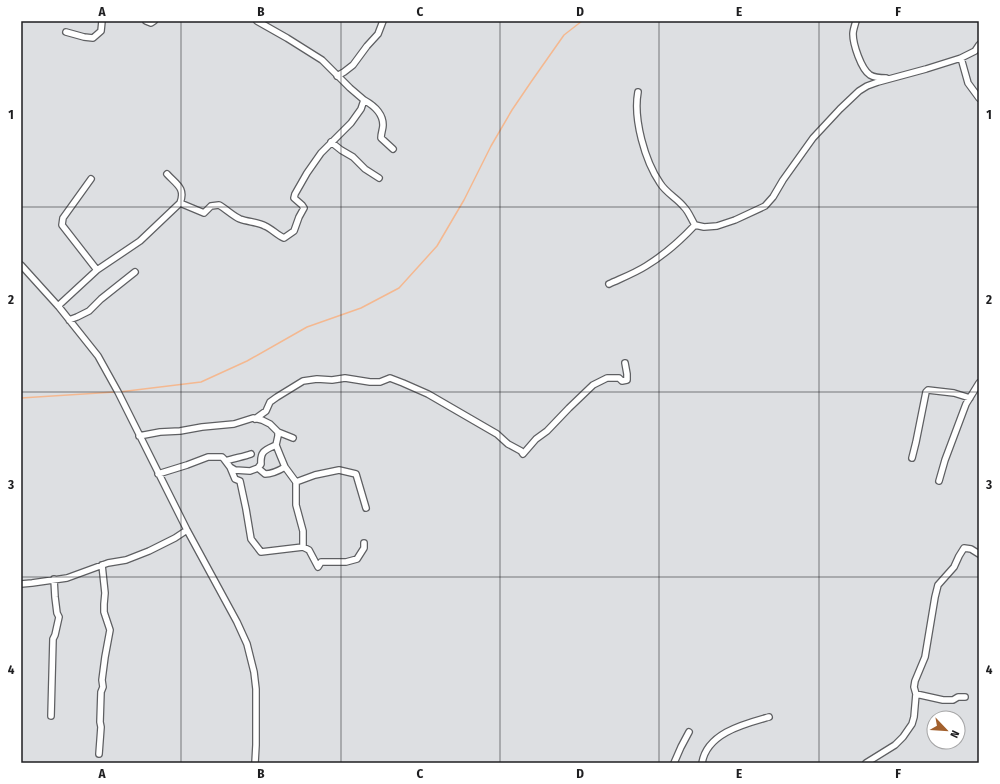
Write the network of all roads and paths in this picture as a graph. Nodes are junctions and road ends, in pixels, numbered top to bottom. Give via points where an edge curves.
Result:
1 (102, 21) edge
2 (146, 21) edge
3 (154, 21) edge
4 (257, 21) edge
5 (383, 21) edge
6 (856, 21) edge
7 (66, 32) dead end
8 (979, 45) edge
9 (961, 58) junction
10 (337, 76) junction
11 (888, 78) junction
12 (638, 92) dead end
13 (979, 98) edge
14 (364, 100) junction
15 (331, 142) junction
16 (394, 149) dead end
17 (167, 174) dead end
18 (379, 178) dead end
19 (91, 179) dead end
20 (180, 203) junction
21 (695, 225) junction
22 (21, 265) edge
23 (97, 270) junction
24 (135, 272) dead end
25 (609, 284) dead end
26 (58, 306) junction
27 (69, 320) junction
28 (625, 363) dead end
29 (979, 383) edge
30 (970, 398) junction
31 (255, 419) junction
32 (278, 432) junction
33 (139, 436) junction
34 (294, 438) dead end
35 (276, 445) junction
36 (252, 454) dead end
37 (912, 458) dead end
38 (226, 461) junction
39 (230, 467) junction
40 (285, 467) junction
41 (258, 468) junction
42 (158, 474) junction
43 (939, 481) dead end
44 (296, 482) junction
45 (366, 508) dead end
46 (187, 530) junction
47 (364, 543) dead end
48 (303, 547) junction
49 (979, 554) edge
50 (102, 566) junction
51 (54, 579) junction
52 (21, 584) edge
53 (916, 694) junction
54 (965, 697) dead end
55 (51, 716) dead end
56 (768, 717) dead end
57 (689, 732) dead end
58 (99, 754) dead end
59 (255, 763) edge
60 (674, 763) edge
61 (702, 763) edge
62 (866, 763) edge

1 - 7 street via 101,31 93,38
2 - 3 street
4 - 10 street via 322,60
5 - 10 street via 378,34 353,65
6 - 11 street via 853,34 856,52 866,71 873,76
8 - 9 street via 975,51
9 - 11 street
9 - 13 street via 968,83
10 - 14 street
11 - 21 street via 859,91 840,109 813,138 765,206 717,226
12 - 21 street via 636,114 651,166 661,184 683,205
14 - 15 street via 351,123
14 - 16 street via 374,106 382,118 381,138
15 - 18 street
15 - 20 street via 320,153 295,194 294,198 304,208 294,231 284,238 263,225 239,219 219,205 211,206 204,213
17 - 20 street via 181,189 183,197
19 - 23 street via 63,218 62,225
20 - 23 street via 140,241
21 - 25 street via 646,266
22 - 26 street
23 - 26 street
24 - 27 street via 89,311
26 - 27 street
27 - 33 street via 98,356
28 - 31 street via 627,380 607,378 593,385 523,454 496,434 428,394 390,378 380,382 345,378 303,381 270,402 266,411
29 - 30 street
30 - 37 street via 929,390 926,392
30 - 43 street
31 - 32 street via 270,424
31 - 33 street
32 - 34 street
32 - 35 street
33 - 42 street
35 - 40 street
35 - 41 street via 264,452
36 - 38 street
38 - 39 street
38 - 42 street via 222,457 208,458
39 - 41 street via 250,471
39 - 48 street via 235,479 240,481 251,538 261,552
40 - 41 street via 268,474
40 - 44 street
42 - 46 street
44 - 45 street via 339,470 356,474
44 - 48 street via 296,505 303,531
46 - 50 street via 149,551
46 - 59 street via 247,644 256,689
47 - 48 street via 364,548 357,559 346,562 321,562 318,567 308,550
49 - 53 street via 964,548 954,566 938,585 925,657 915,681
50 - 51 street via 67,578
50 - 58 street via 104,612 110,630 102,680 104,687 101,692
51 - 52 street
51 - 55 street via 59,617 53,639
53 - 54 street via 943,700
53 - 62 street via 912,724 903,737 896,745
56 - 61 street via 730,730 711,744
57 - 60 street

